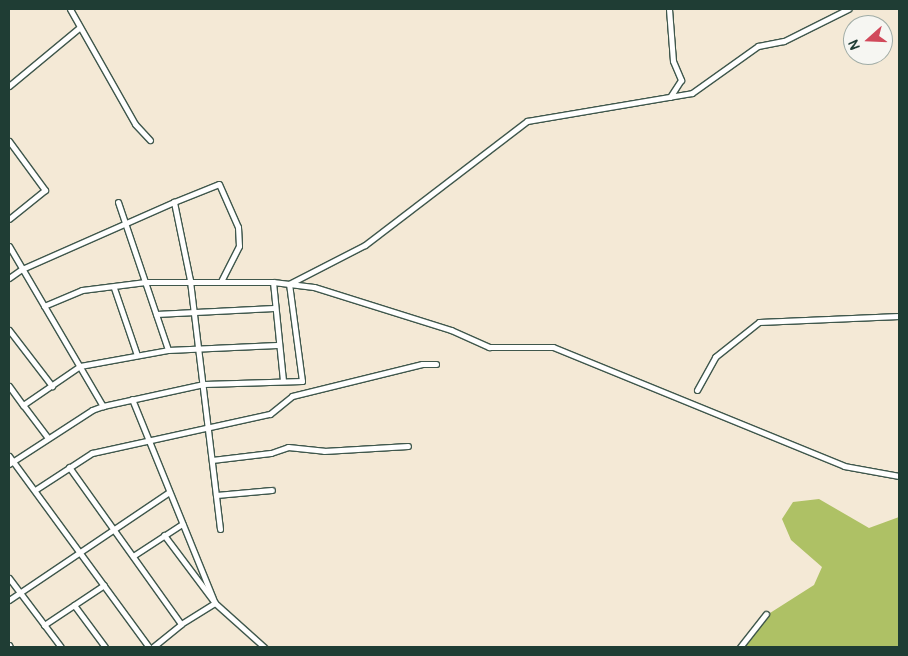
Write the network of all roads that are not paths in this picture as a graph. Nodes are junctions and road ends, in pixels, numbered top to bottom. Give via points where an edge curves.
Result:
1 (70, 9) edge
2 (668, 9) edge
3 (848, 9) edge
4 (80, 27) junction
5 (9, 86) edge
6 (670, 97) junction
7 (150, 140) dead end
8 (9, 141) edge
9 (118, 202) dead end
10 (174, 202) junction
11 (9, 219) edge
12 (125, 223) junction
13 (9, 246) edge
14 (22, 269) junction
15 (9, 278) edge
16 (190, 280) junction
17 (221, 281) junction
18 (146, 282) junction
19 (273, 282) junction
20 (289, 284) junction
21 (114, 288) junction
22 (44, 306) junction
23 (274, 308) junction
24 (194, 311) junction
25 (156, 314) junction
26 (899, 316) edge
27 (9, 330) edge
28 (277, 344) junction
29 (199, 349) junction
30 (168, 350) junction
31 (137, 355) junction
32 (436, 364) dead end
33 (80, 366) junction
34 (283, 380) junction
35 (204, 384) junction
36 (9, 386) edge
37 (52, 386) junction
38 (697, 390) dead end
39 (132, 399) junction
40 (23, 405) junction
41 (103, 406) junction
42 (208, 427) junction
43 (48, 438) junction
44 (147, 441) junction
45 (408, 446) dead end
46 (9, 456) edge
47 (212, 460) junction
48 (11, 463) edge
49 (69, 467) junction
50 (899, 476) edge
51 (34, 490) junction
52 (272, 490) dead end
53 (169, 492) junction
54 (216, 495) junction
55 (182, 524) junction
56 (220, 529) dead end
57 (114, 531) junction
58 (164, 535) junction
59 (80, 553) junction
60 (133, 556) junction
61 (9, 578) edge
62 (104, 585) junction
63 (20, 593) junction
64 (9, 600) edge
65 (215, 603) junction
66 (74, 605) junction
67 (766, 614) dead end
68 (180, 624) junction
69 (44, 625) junction
70 (61, 647) edge
71 (105, 647) edge
72 (151, 647) edge
73 (264, 647) edge
74 (740, 647) edge

1 - 4 street
2 - 6 street via 673,61 681,80
3 - 6 street via 784,41 758,46 692,93
4 - 5 street
4 - 7 street via 135,124
6 - 20 street via 527,121 365,245
8 - 11 street via 45,190
9 - 12 street
10 - 12 street
10 - 16 street
10 - 17 street via 219,184 238,227 239,246
12 - 14 street
12 - 18 street
13 - 14 street
14 - 15 street
14 - 22 street
16 - 17 street
16 - 18 street
16 - 24 street
17 - 19 street
18 - 21 street
18 - 25 street
19 - 20 street
19 - 23 street
20 - 34 street via 302,381
20 - 50 street via 314,287 451,330 489,347 553,347 844,466
21 - 22 street via 82,290
21 - 31 street
22 - 33 street
23 - 24 street
23 - 28 street
24 - 25 street
24 - 29 street
25 - 30 street
26 - 38 street via 759,322 715,357
27 - 37 street
28 - 29 street
28 - 34 street
29 - 30 street
29 - 35 street
30 - 31 street
31 - 33 street
32 - 42 street via 422,364 292,396 270,414
33 - 37 street
33 - 41 street
34 - 35 street
35 - 39 street
35 - 42 street
36 - 40 street
37 - 40 street
39 - 41 street
39 - 44 street
40 - 43 street
41 - 43 street
42 - 44 street
42 - 47 street
43 - 48 street
44 - 49 street via 92,453
44 - 53 street
45 - 47 street via 324,451 288,447 271,453
46 - 48 street
47 - 54 street
48 - 51 street
49 - 51 street
49 - 57 street
51 - 59 street
52 - 54 street
53 - 55 street
53 - 57 street
54 - 56 street
55 - 58 street
55 - 65 street
57 - 59 street
57 - 60 street
58 - 60 street
58 - 65 street
59 - 62 street
59 - 63 street
60 - 68 street
61 - 63 street
62 - 66 street
62 - 72 street
63 - 64 street
63 - 69 street
65 - 68 street
65 - 73 street
66 - 69 street
66 - 71 street
67 - 74 street
68 - 72 street
69 - 70 street

